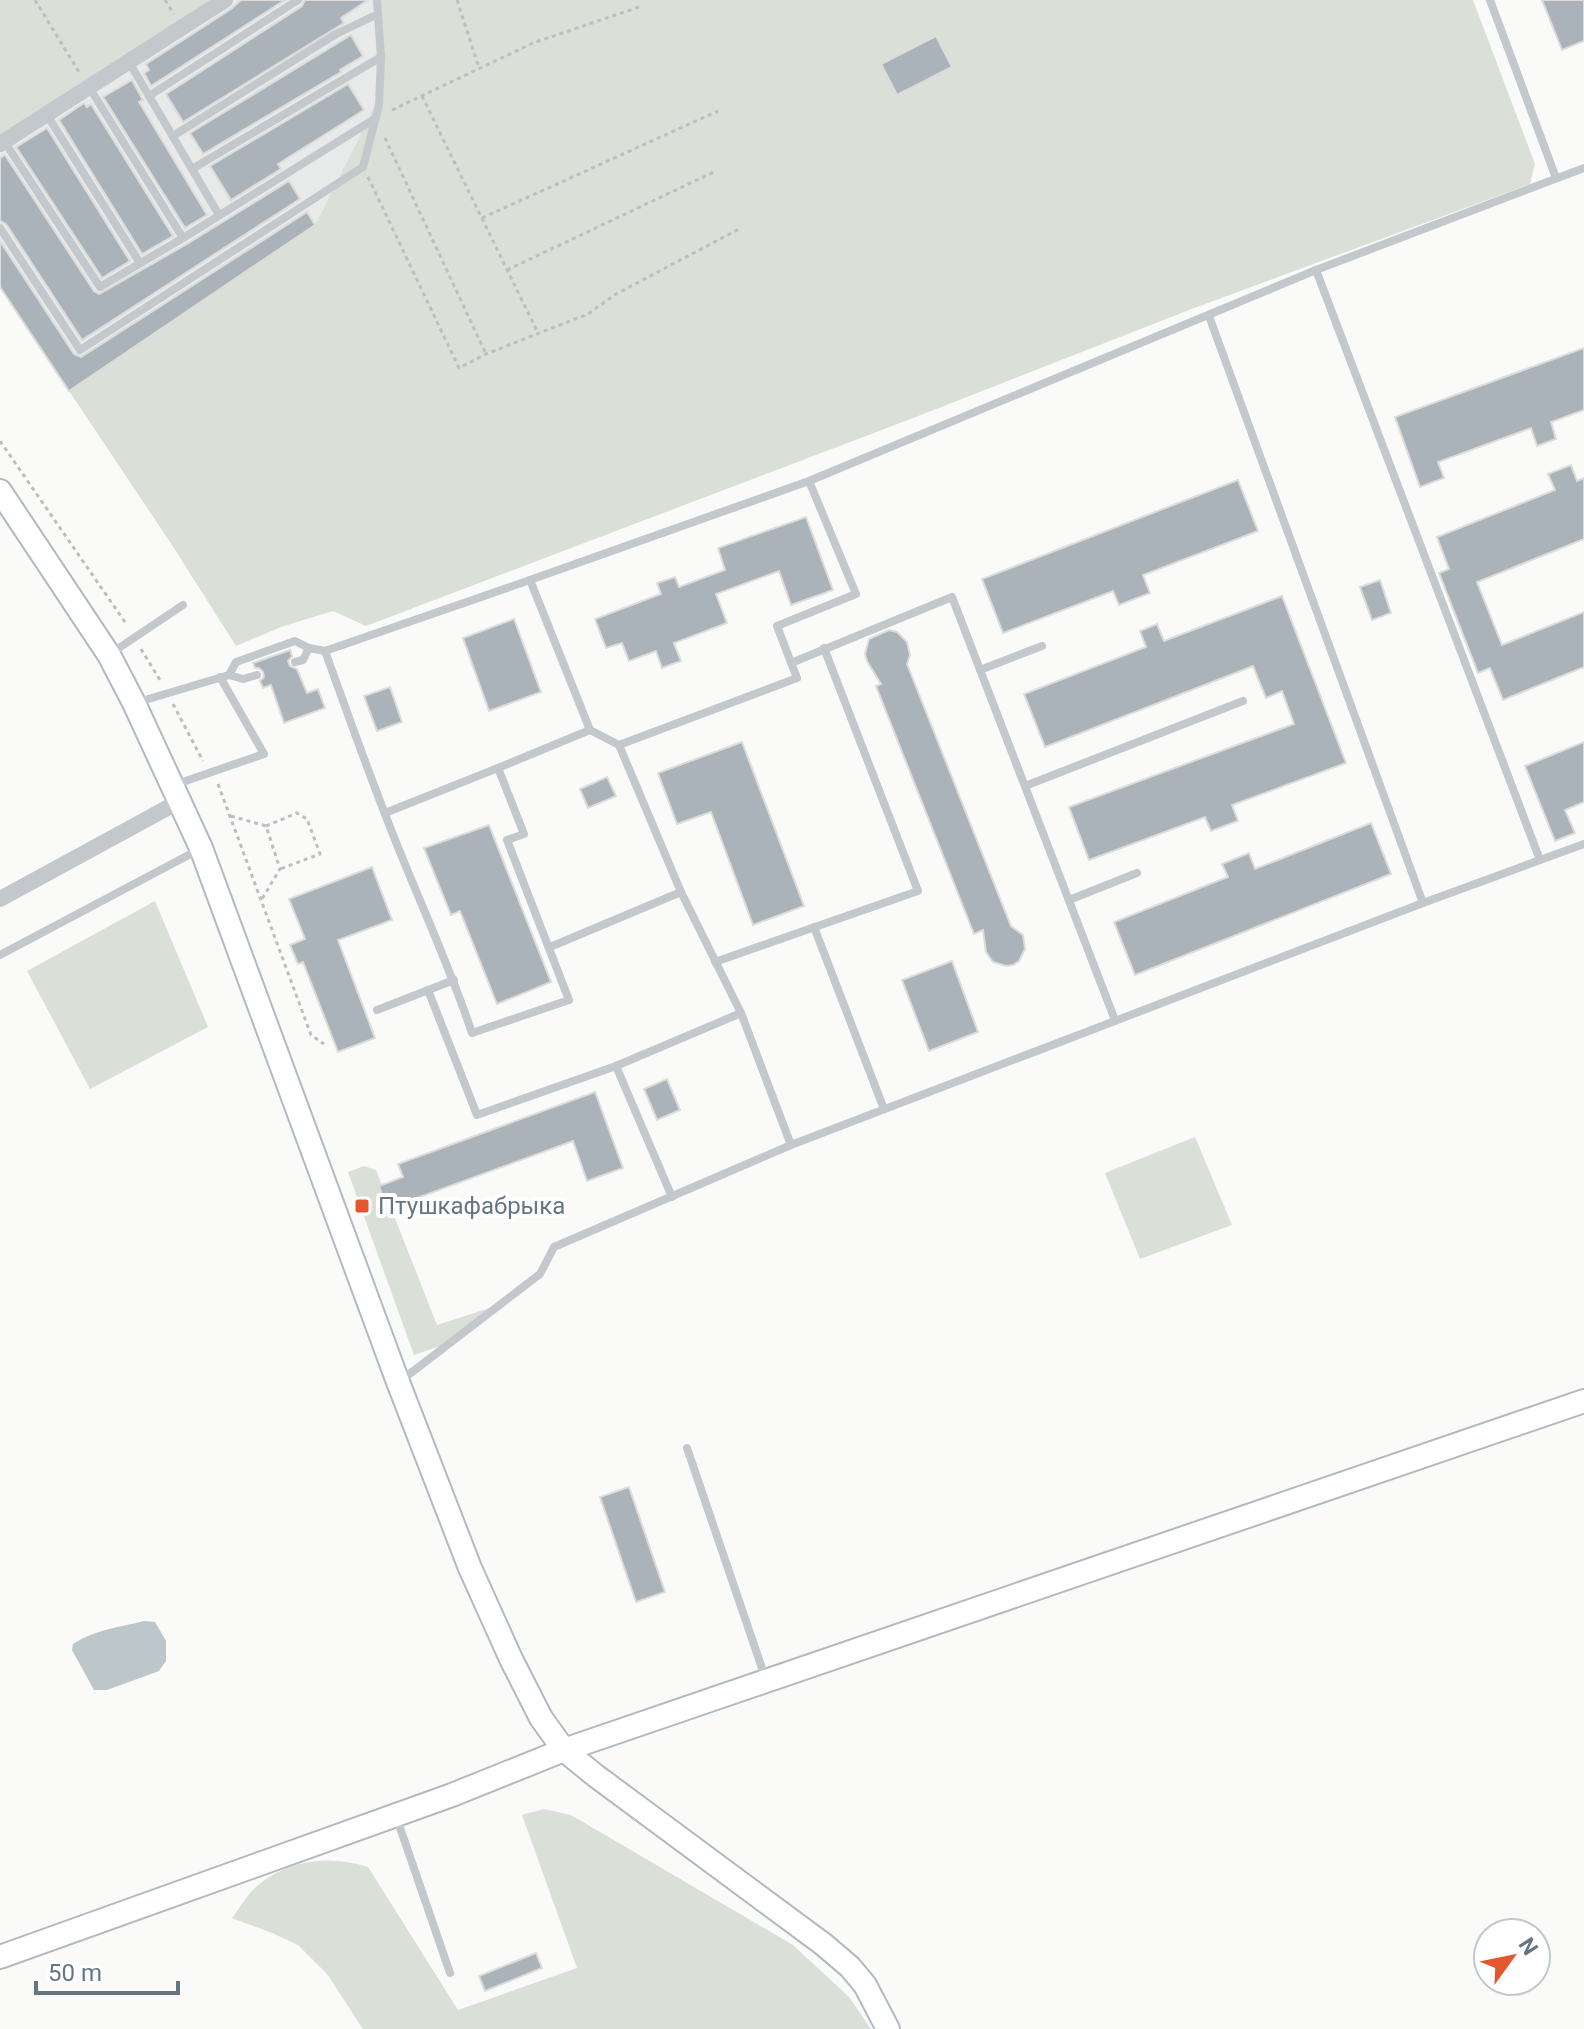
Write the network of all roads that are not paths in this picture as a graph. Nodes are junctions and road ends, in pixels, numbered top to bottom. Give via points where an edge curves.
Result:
1 (225, 0) edge
2 (298, 0) edge
3 (377, 0) edge
4 (1490, 0) edge
5 (378, 14) junction
6 (381, 57) junction
7 (128, 61) junction
8 (89, 87) junction
9 (149, 96) junction
10 (47, 114) junction
11 (376, 118) junction
12 (173, 136) junction
13 (2, 143) edge
14 (1584, 168) edge
15 (192, 169) junction
16 (1556, 178) junction
17 (219, 215) junction
18 (0, 228) edge
19 (183, 238) junction
20 (140, 263) junction
21 (1316, 270) junction
22 (1209, 316) junction
23 (809, 481) junction
24 (0, 491) edge
25 (530, 580) junction
26 (183, 605) dead end
27 (1042, 646) dead end
28 (309, 648) junction
29 (824, 648) junction
30 (325, 651) junction
31 (109, 655) junction
32 (295, 662) dead end
33 (791, 663) junction
34 (980, 670) junction
35 (257, 675) dead end
36 (225, 676) junction
37 (1243, 701) dead end
38 (134, 703) junction
39 (590, 730) junction
40 (619, 745) junction
41 (498, 768) junction
42 (1025, 786) junction
43 (177, 793) junction
44 (385, 813) junction
45 (1584, 844) edge
46 (201, 848) junction
47 (1540, 860) junction
48 (1137, 873) dead end
49 (681, 892) junction
50 (0, 899) edge
51 (1069, 900) junction
52 (1423, 903) junction
53 (814, 927) junction
54 (550, 947) junction
55 (0, 955) edge
56 (715, 962) junction
57 (454, 980) junction
58 (428, 990) junction
59 (377, 1010) dead end
60 (741, 1013) junction
61 (1115, 1020) junction
62 (616, 1066) junction
63 (884, 1109) junction
64 (791, 1145) junction
65 (672, 1197) junction
66 (398, 1382) junction
67 (1584, 1401) edge
68 (687, 1448) dead end
69 (766, 1680) junction
70 (564, 1750) junction
71 (396, 1815) junction
72 (0, 1957) edge
73 (450, 1973) dead end
74 (888, 2029) edge

1 - 7 street
2 - 9 lane
3 - 5 lane
4 - 16 lane
5 - 6 lane
5 - 12 lane via 336,34
6 - 11 lane
6 - 15 lane
7 - 8 street
7 - 9 lane
8 - 10 street
8 - 19 lane
9 - 12 lane
10 - 13 street
10 - 20 lane
11 - 17 lane
11 - 18 lane via 363,167 80,350
12 - 15 lane
13 - 20 lane via 100,287
14 - 16 lane
15 - 17 lane
16 - 21 lane
17 - 19 lane
19 - 20 lane
21 - 22 lane
21 - 47 lane
22 - 23 lane
22 - 52 lane
23 - 25 lane
23 - 33 lane via 856,594 777,626
24 - 31 main road
25 - 30 lane
25 - 39 lane
26 - 31 lane
27 - 34 lane
28 - 30 lane
28 - 32 lane via 303,660
28 - 36 lane via 295,641 245,657
29 - 33 lane
29 - 34 lane via 952,597
29 - 53 lane via 918,891
30 - 44 lane
31 - 38 main road
33 - 40 lane via 797,678
34 - 42 lane
35 - 36 lane
36 - 38 lane
36 - 43 lane via 264,754
37 - 42 lane
38 - 43 main road
39 - 40 lane
39 - 41 lane
40 - 49 lane
41 - 44 lane
41 - 54 lane via 524,834 507,840
42 - 51 lane
43 - 46 main road
43 - 50 street
44 - 57 lane
45 - 47 lane
46 - 55 lane
46 - 66 main road
47 - 52 lane
48 - 51 lane
49 - 54 lane
49 - 56 lane
51 - 61 lane
52 - 61 lane
53 - 56 lane
53 - 63 lane
54 - 57 lane via 569,1000 472,1033
56 - 60 lane
57 - 58 lane
58 - 59 lane
58 - 62 lane via 477,1115
60 - 62 lane
60 - 64 lane
61 - 63 lane
62 - 65 lane
63 - 64 lane
64 - 65 lane
65 - 66 lane via 554,1247 540,1274
66 - 70 main road via 505,1646 541,1718
67 - 69 main road
68 - 69 lane
69 - 70 main road
70 - 71 main road
70 - 74 main road via 850,1967
71 - 72 main road
71 - 73 lane

